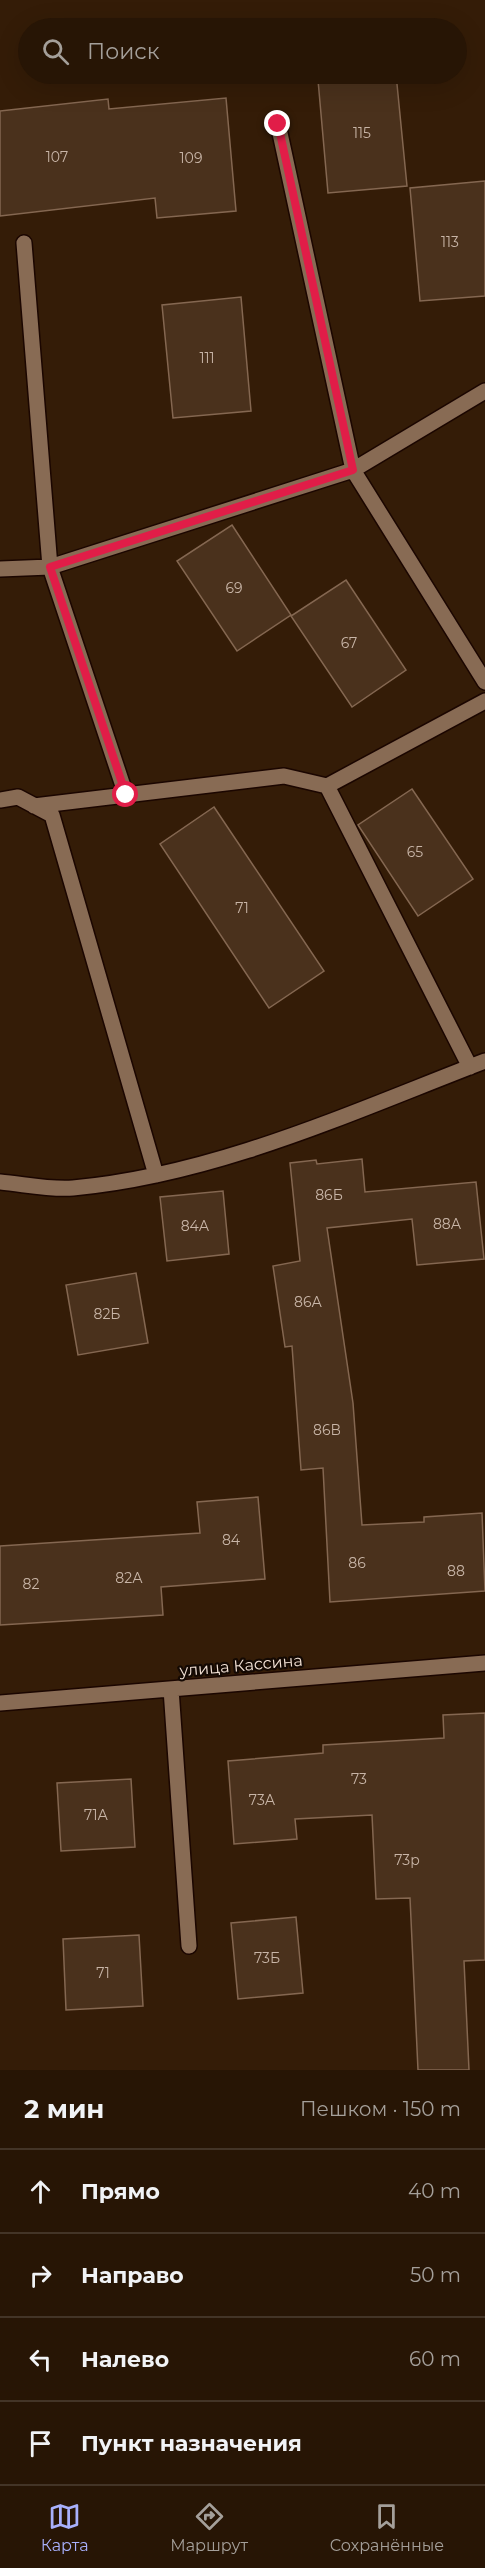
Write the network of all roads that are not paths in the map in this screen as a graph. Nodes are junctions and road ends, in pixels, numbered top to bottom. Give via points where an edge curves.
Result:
1 (278, 124) dead end
2 (24, 243) dead end
3 (485, 391) edge
4 (353, 470) junction
5 (50, 567) junction
6 (0, 569) edge
7 (485, 682) edge
8 (485, 701) edge
9 (327, 786) junction
10 (126, 795) junction
11 (0, 800) edge
12 (34, 806) junction
13 (485, 1061) edge
14 (470, 1067) junction
15 (156, 1175) junction
16 (0, 1182) edge
17 (485, 1663) edge
18 (171, 1689) junction
19 (0, 1702) edge
20 (189, 1946) dead end

1 - 4 street
2 - 5 street
3 - 4 street
4 - 5 street
4 - 7 street
5 - 6 street
5 - 10 street
8 - 9 street
9 - 10 street via 284,776
9 - 14 street
10 - 12 street
11 - 12 street via 18,797
12 - 15 street via 52,815
13 - 14 street
14 - 15 street via 260,1147
15 - 16 street via 70,1189
17 - 18 street, улица Кассина
18 - 19 street, улица Кассина
18 - 20 street

